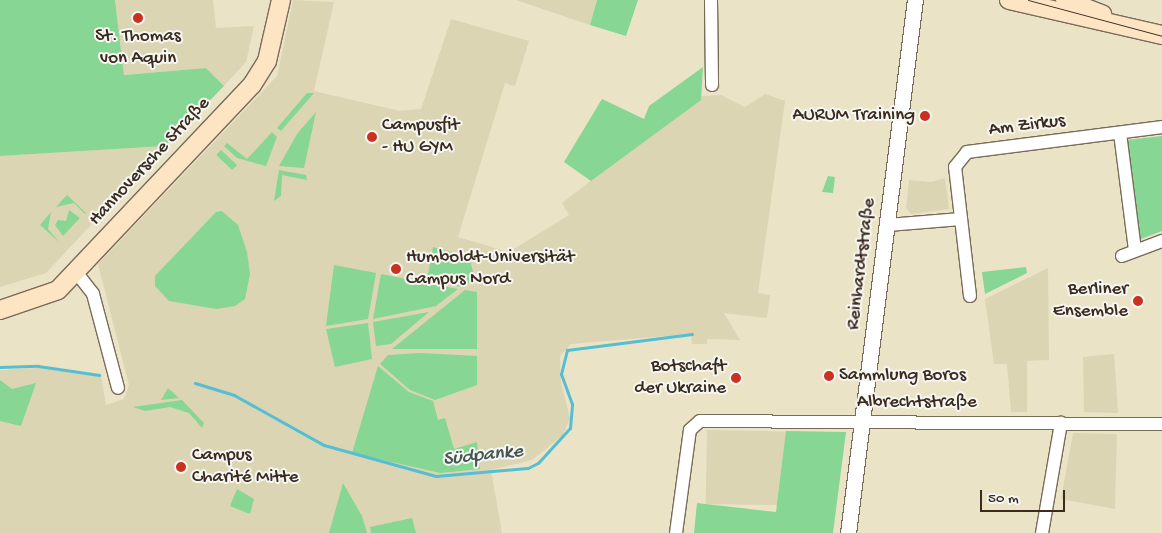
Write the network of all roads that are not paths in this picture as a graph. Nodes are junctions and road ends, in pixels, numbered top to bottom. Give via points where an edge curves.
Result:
1 (281, 0) edge
2 (711, 0) edge
3 (915, 0) edge
4 (1009, 0) edge
5 (1065, 0) edge
6 (1162, 35) edge
7 (712, 84) dead end
8 (1162, 127) edge
9 (1114, 133) junction
10 (961, 219) junction
11 (888, 225) junction
12 (1162, 241) edge
13 (1135, 250) junction
14 (1122, 256) dead end
15 (76, 272) junction
16 (970, 296) dead end
17 (0, 310) edge
18 (118, 388) dead end
19 (862, 422) junction
20 (1061, 422) junction
21 (1162, 424) edge
22 (676, 533) edge
23 (848, 533) edge
24 (1042, 533) edge

1 - 15 main road, Hannoversche Straße via 267,61 252,85
2 - 7 street
3 - 11 street, Reinhardtstraße
4 - 6 main road
5 - 6 main road
8 - 9 street, Am Zirkus
9 - 10 street, Am Zirkus via 967,152 955,167
9 - 13 street
10 - 11 street
10 - 16 street, Am Zirkus
11 - 19 street, Reinhardtstraße
12 - 13 street
13 - 14 street
15 - 17 main road, Hannoversche Straße via 58,290
15 - 18 street via 93,294
19 - 20 street, Albrechtstraße
19 - 22 street, Albrechtstraße via 700,420 690,430
19 - 23 street, Reinhardtstraße
20 - 21 street, Albrechtstraße
20 - 24 street

